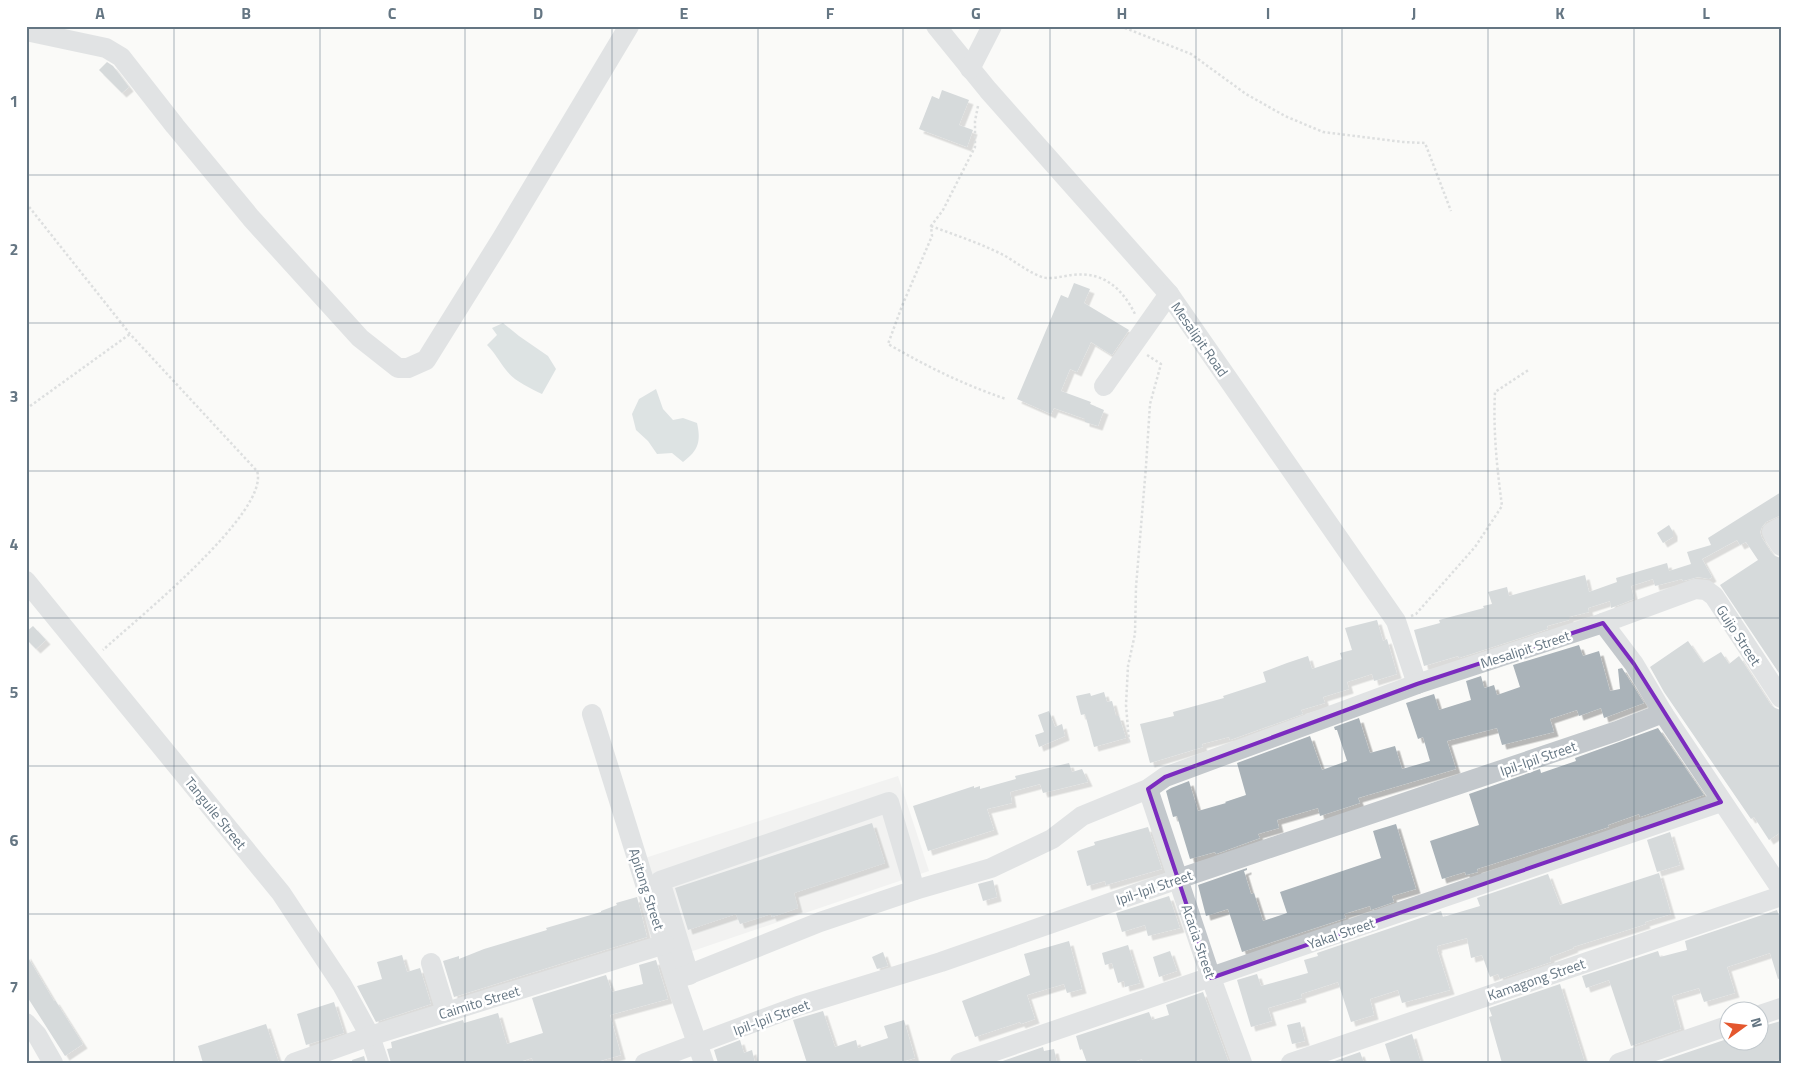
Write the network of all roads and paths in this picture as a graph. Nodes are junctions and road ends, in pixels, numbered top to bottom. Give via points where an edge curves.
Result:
1 (629, 26) edge
2 (936, 26) edge
3 (992, 26) edge
4 (1120, 26) edge
5 (26, 31) edge
6 (970, 69) junction
7 (988, 90) junction
8 (26, 204) edge
9 (1451, 211) dead end
10 (931, 226) junction
11 (1169, 294) junction
12 (130, 334) junction
13 (1138, 338) junction
14 (1530, 369) dead end
15 (1104, 386) dead end
16 (1006, 398) dead end
17 (26, 409) edge
18 (1781, 527) edge
19 (1781, 546) edge
20 (26, 581) edge
21 (1396, 621) junction
22 (1603, 623) junction
23 (91, 661) junction
24 (1417, 684) junction
25 (1781, 698) edge
26 (1663, 713) junction
27 (592, 714) dead end
28 (1129, 742) dead end
29 (1148, 789) junction
30 (1721, 802) junction
31 (1178, 878) junction
32 (1781, 889) edge
33 (915, 890) junction
34 (1781, 896) edge
35 (665, 944) junction
36 (431, 963) dead end
37 (682, 978) junction
38 (1211, 978) junction
39 (446, 1012) junction
40 (26, 1023) edge
41 (1720, 1028) edge
42 (370, 1036) junction
43 (701, 1054) edge
44 (53, 1063) edge
45 (294, 1063) edge
46 (379, 1063) edge
47 (645, 1063) edge
48 (960, 1063) edge
49 (1242, 1063) edge
50 (1291, 1063) edge
51 (1619, 1063) edge

1 - 5 street via 426,360 408,368 398,368 360,338 334,310 251,218 121,57 106,48
2 - 6 street, Mesalipit Road
3 - 6 street
4 - 9 path via 1191,54 1246,94 1323,132 1425,143
6 - 7 street, Mesalipit Road
7 - 10 path via 979,100 975,147 943,210
7 - 11 street, Mesalipit Road
8 - 12 path
10 - 13 path via 996,251 1044,278 1100,277 1113,284 1122,293
10 - 16 path via 932,236 888,344 967,385
11 - 13 street
11 - 21 street, Mesalipit Road
12 - 17 path
12 - 23 path via 257,471 259,478 250,503 229,530 190,572
13 - 15 street
13 - 28 path via 1161,364 1150,404 1135,634 1128,666 1126,705
14 - 21 path via 1495,392 1493,421 1502,506 1475,547 1416,614
18 - 19 street via 1772,532
20 - 23 street, Tanguile Street
21 - 24 street, Mesalipit Road
22 - 24 street, Mesalipit Street
22 - 25 street, Guijo Street via 1695,589 1706,590 1714,596
22 - 26 street via 1634,664
23 - 42 street, Tanguile Street via 281,893 342,985
24 - 29 street, Mesalipit Street via 1165,777
26 - 30 street
26 - 31 street, Ipil-Ipil Street
27 - 35 street, Apitong Street
29 - 31 street, Acacia Street
29 - 33 street, Mesalipit Street via 1082,816 1052,839 991,868
30 - 32 street
30 - 38 street, Yakal Street
31 - 38 street, Acacia Street
31 - 43 street, Ipil-Ipil Street via 941,962 798,1006
33 - 37 street, Mesalipit Street via 820,922
33 - 37 street via 889,802 660,881
34 - 50 street, Kamagong Street
35 - 37 street, Apitong Street
35 - 39 street, Caimito Street
36 - 39 street
37 - 43 street, Apitong Street
38 - 48 street, Yakal Street
38 - 49 street, Acacia Street
39 - 42 street, Caimito Street
40 - 44 street
41 - 51 street
42 - 45 street, Caimito Street
42 - 46 street, Tanguile Street
43 - 47 street, Ipil-Ipil Street

